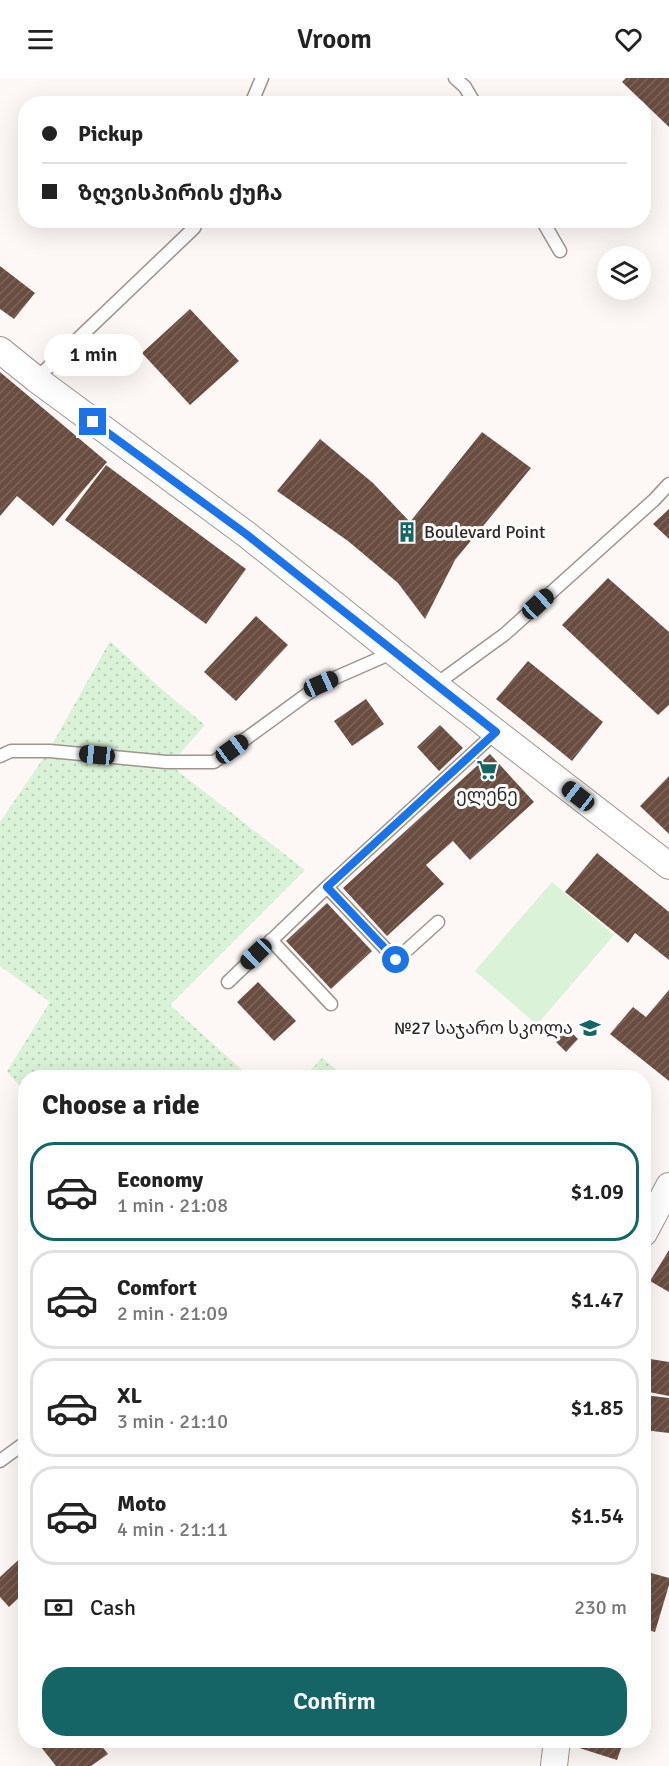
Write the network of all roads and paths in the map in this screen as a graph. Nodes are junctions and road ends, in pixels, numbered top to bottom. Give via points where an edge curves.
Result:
1 (262, 78) edge
2 (455, 78) edge
3 (254, 96) edge
4 (470, 96) edge
5 (194, 228) edge
6 (547, 228) edge
7 (560, 251) dead end
8 (0, 350) edge
9 (36, 380) junction
10 (669, 484) edge
11 (394, 652) junction
12 (435, 685) junction
13 (496, 732) junction
14 (0, 756) edge
15 (669, 866) edge
16 (327, 887) junction
17 (438, 922) dead end
18 (271, 940) junction
19 (228, 982) dead end
20 (331, 1005) dead end
21 (669, 1186) edge
22 (651, 1220) edge
23 (18, 1448) edge
24 (0, 1461) edge
25 (556, 1748) edge
26 (554, 1766) edge

1 - 3 lane
2 - 4 lane
5 - 9 lane
6 - 7 lane
8 - 9 street
9 - 11 street via 246,534
10 - 12 lane via 505,634
11 - 12 street
11 - 14 lane via 321,684 214,762 166,762 50,750
12 - 13 street
13 - 15 street
13 - 16 lane
16 - 17 lane via 396,960
16 - 18 lane
18 - 19 lane
18 - 20 lane
21 - 22 street
23 - 24 lane
25 - 26 street

